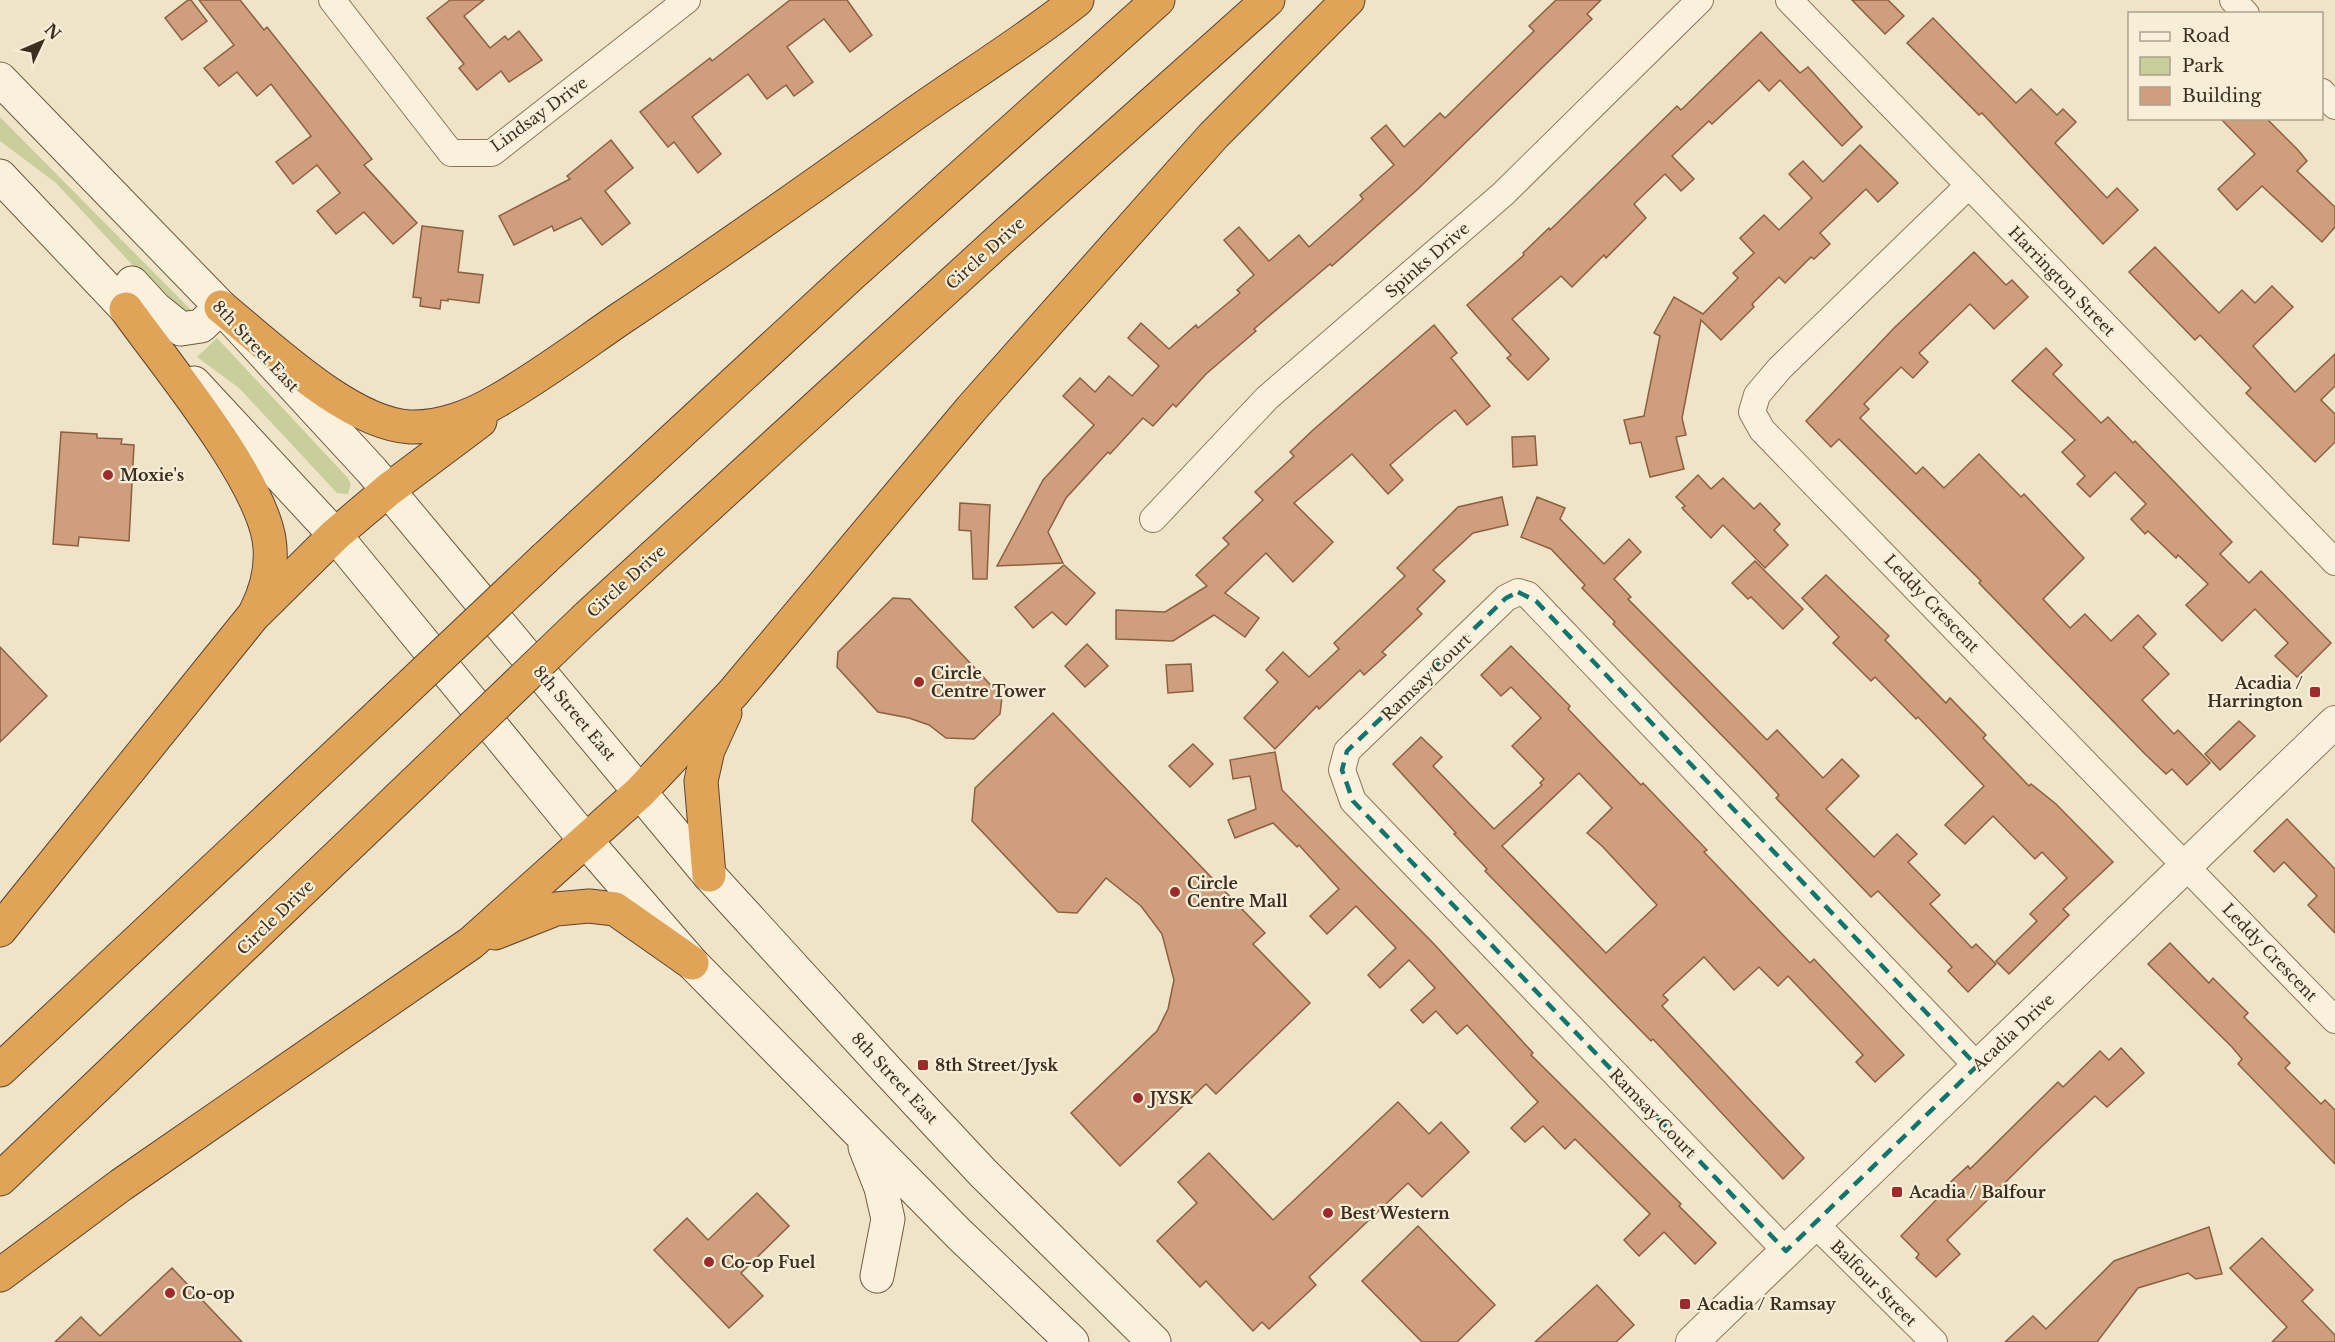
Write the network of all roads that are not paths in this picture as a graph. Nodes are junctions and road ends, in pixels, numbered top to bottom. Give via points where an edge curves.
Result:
1 (332, 0) edge
2 (687, 0) edge
3 (1077, 0) edge
4 (1158, 0) edge
5 (1268, 0) edge
6 (1348, 0) edge
7 (1700, 0) edge
8 (1789, 0) edge
9 (2232, 0) edge
10 (2244, 12) edge
11 (0, 79) edge
12 (2323, 93) edge
13 (2335, 106) edge
14 (0, 159) edge
15 (0, 176) edge
16 (1969, 185) junction
17 (221, 307) junction
18 (126, 309) junction
19 (587, 341) junction
20 (388, 490) junction
21 (1153, 519) dead end
22 (335, 535) junction
23 (2335, 562) edge
24 (254, 616) junction
25 (733, 693) junction
26 (2335, 722) edge
27 (640, 792) junction
28 (586, 841) junction
29 (2187, 866) junction
30 (709, 875) junction
31 (0, 930) edge
32 (471, 943) junction
33 (692, 963) junction
34 (2335, 1020) edge
35 (1977, 1066) junction
36 (0, 1070) edge
37 (860, 1134) junction
38 (0, 1179) edge
39 (1814, 1223) junction
40 (1786, 1251) junction
41 (0, 1275) edge
42 (877, 1276) dead end
43 (1072, 1342) edge
44 (1154, 1342) edge
45 (1692, 1342) edge
46 (1934, 1342) edge

1 - 2 street, Lindsay Drive via 451,153 492,153
3 - 19 highway via 796,200
4 - 36 highway, bridge via 851,275
5 - 38 highway, Circle Drive, bridge via 586,618
6 - 25 highway via 1213,136 979,400
7 - 21 street, Spinks Drive via 1503,194 1267,398
8 - 16 street, Harrington Street
9 - 10 street
11 - 17 main road, 8th Street East
12 - 13 street
14 - 17 main road via 68,215 156,309 181,329 201,326
15 - 18 main road
16 - 23 street, Harrington Street
16 - 29 street, Leddy Crescent via 1774,375 1757,394 1752,412 1762,430
17 - 19 highway via 319,386 369,417 397,425 443,424 496,402
17 - 20 main road, 8th Street East
18 - 22 main road
18 - 24 highway via 224,446 260,507 269,540 269,561 265,593
19 - 20 highway
20 - 22 highway
20 - 27 main road, 8th Street East
22 - 24 highway
22 - 28 main road
24 - 31 highway
25 - 27 highway
25 - 30 highway via 708,750 701,781
26 - 29 street, Acadia Drive
27 - 28 highway
27 - 30 main road, 8th Street East
28 - 32 highway
28 - 33 main road
29 - 34 street, Leddy Crescent
29 - 35 street, Acadia Drive
30 - 44 main road, 8th Street East via 983,1173
32 - 33 highway via 545,913 589,906 615,909
32 - 41 highway via 121,1185
33 - 37 main road
35 - 39 street, Acadia Drive
35 - 40 street, Ramsay Court via 1528,595 1518,592 1506,598 1347,751 1342,770 1353,801
37 - 42 main road via 881,1188 888,1219
37 - 43 main road
39 - 40 street, Acadia Drive
39 - 46 street, Balfour Street
40 - 45 street, Acadia Drive

